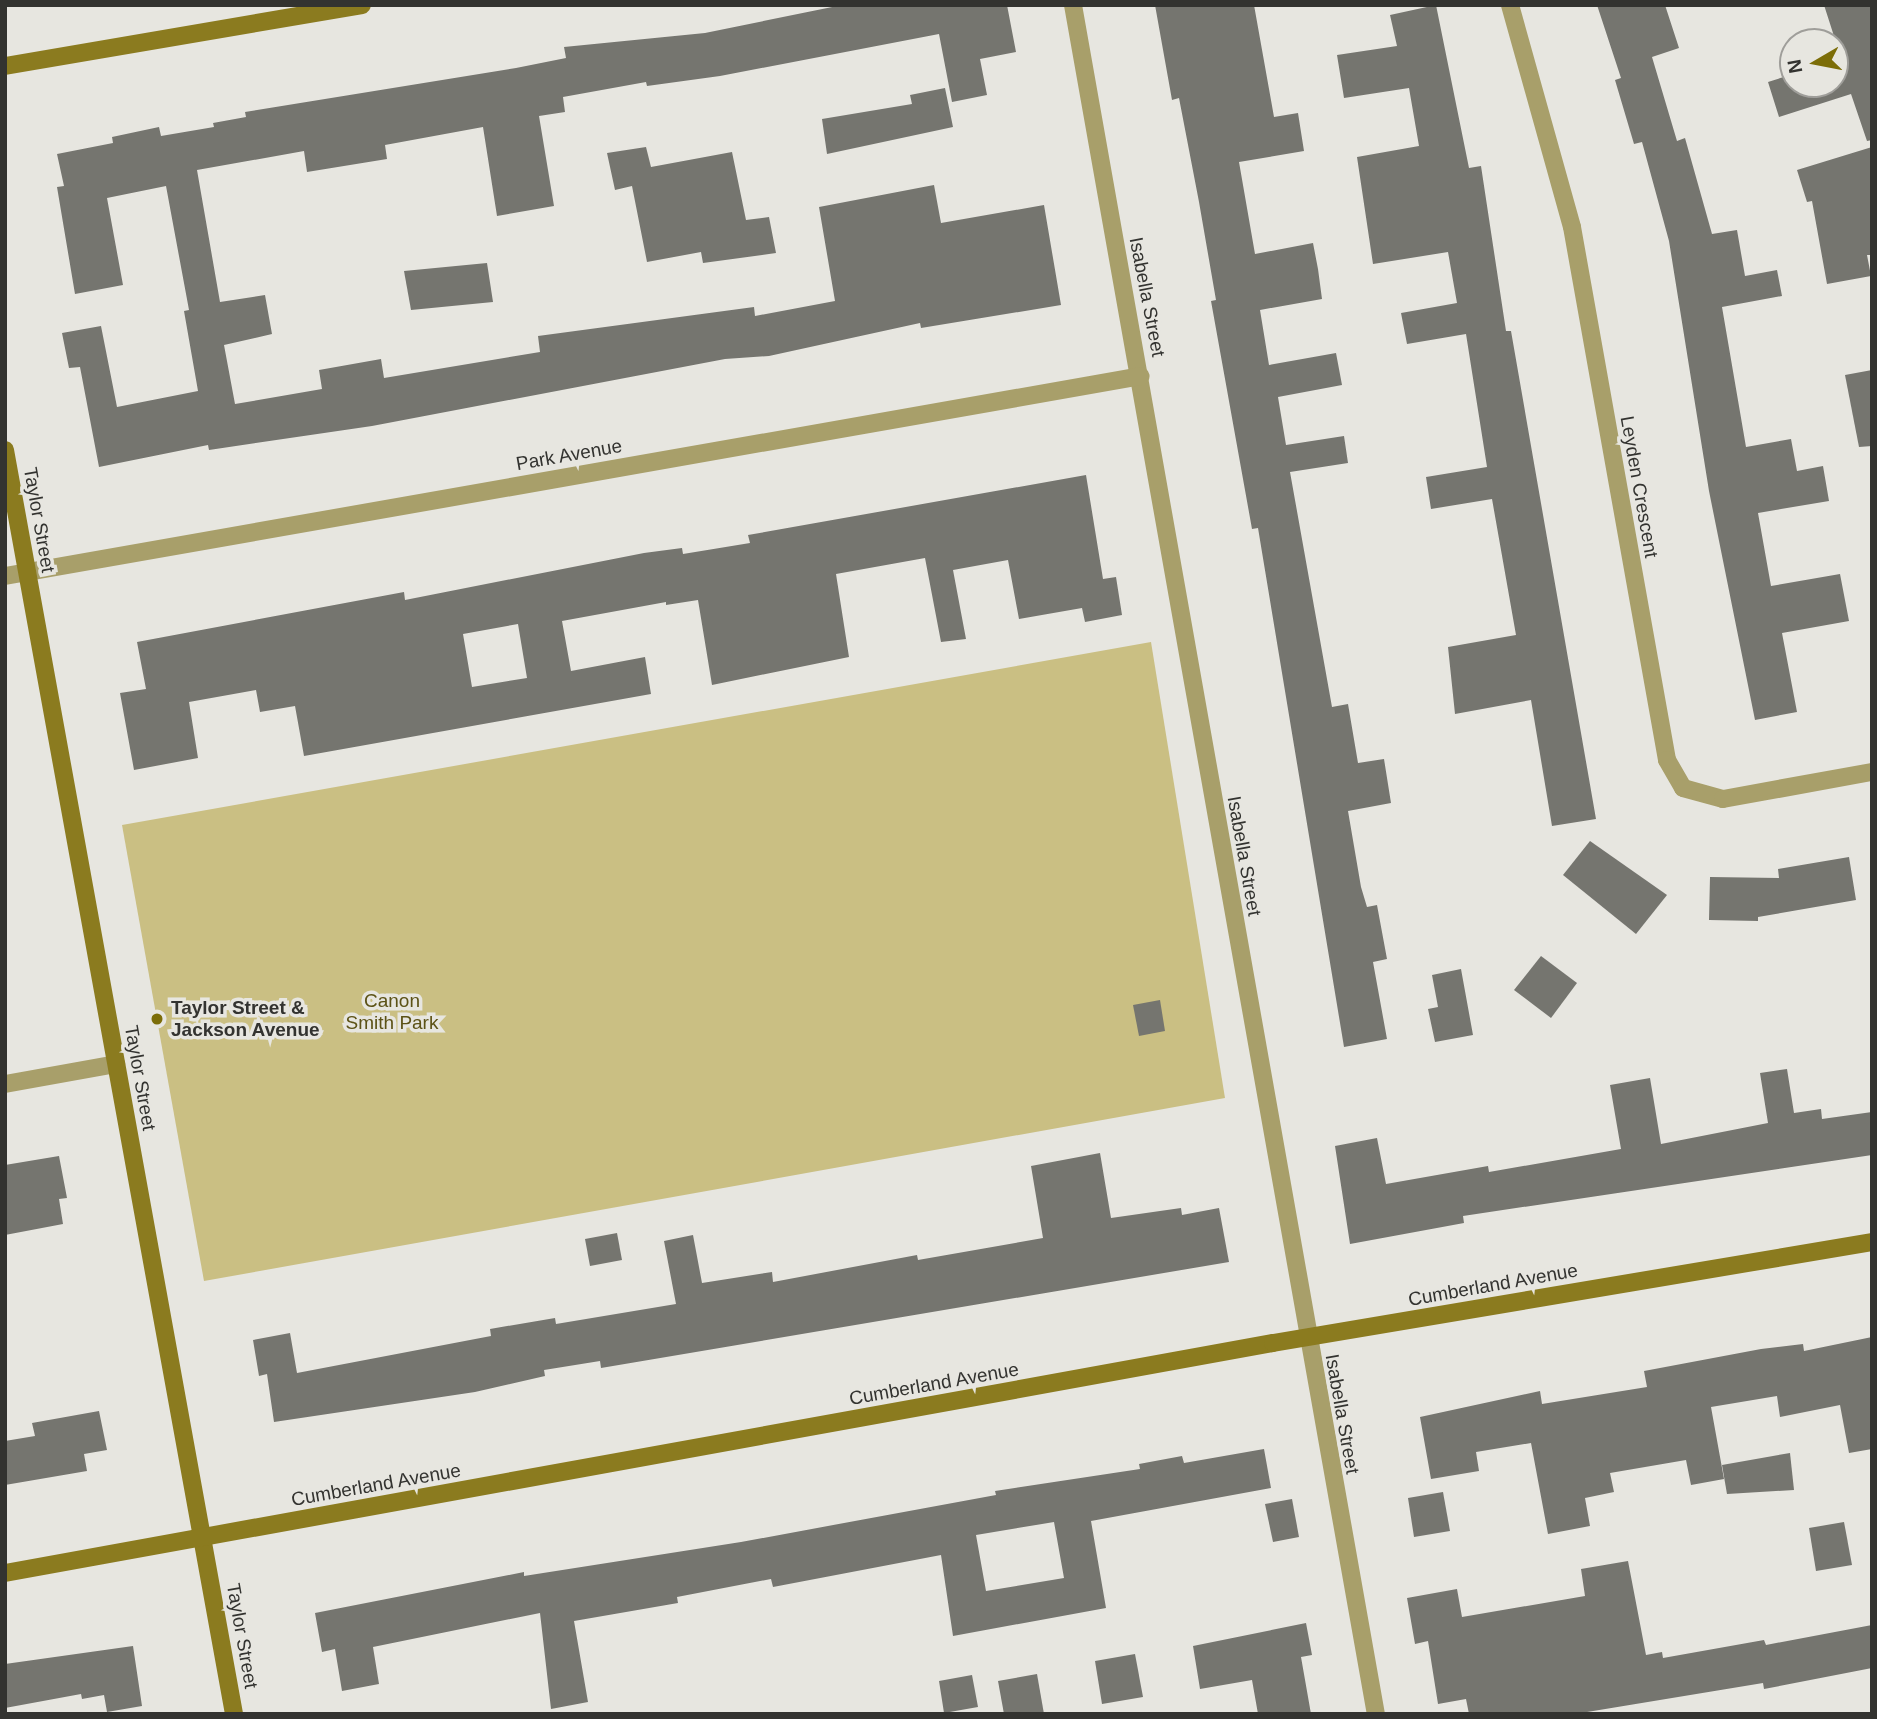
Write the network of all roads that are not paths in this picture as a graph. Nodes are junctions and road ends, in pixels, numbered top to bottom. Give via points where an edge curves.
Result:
1 (362, 5) edge
2 (1073, 5) edge
3 (1510, 5) edge
4 (5, 66) edge
5 (1141, 376) junction
6 (5, 450) edge
7 (27, 572) junction
8 (5, 576) edge
9 (1872, 772) edge
10 (116, 1064) junction
11 (5, 1084) edge
12 (1872, 1242) edge
13 (1308, 1337) junction
14 (204, 1537) junction
15 (5, 1573) edge
16 (234, 1714) edge
17 (1376, 1714) edge

1 - 4 street
2 - 5 street, Isabella Street
3 - 9 street, Leyden Crescent via 1572,227 1667,760 1683,788 1723,799
5 - 7 street, Park Avenue
5 - 13 street, Isabella Street
6 - 7 street, Taylor Street
7 - 8 street, Park Avenue
7 - 10 street, Taylor Street
10 - 11 street
10 - 14 street, Taylor Street
12 - 13 street, Cumberland Avenue
13 - 14 street, Cumberland Avenue
13 - 17 street, Isabella Street
14 - 15 street, Cumberland Avenue
14 - 16 street, Taylor Street

